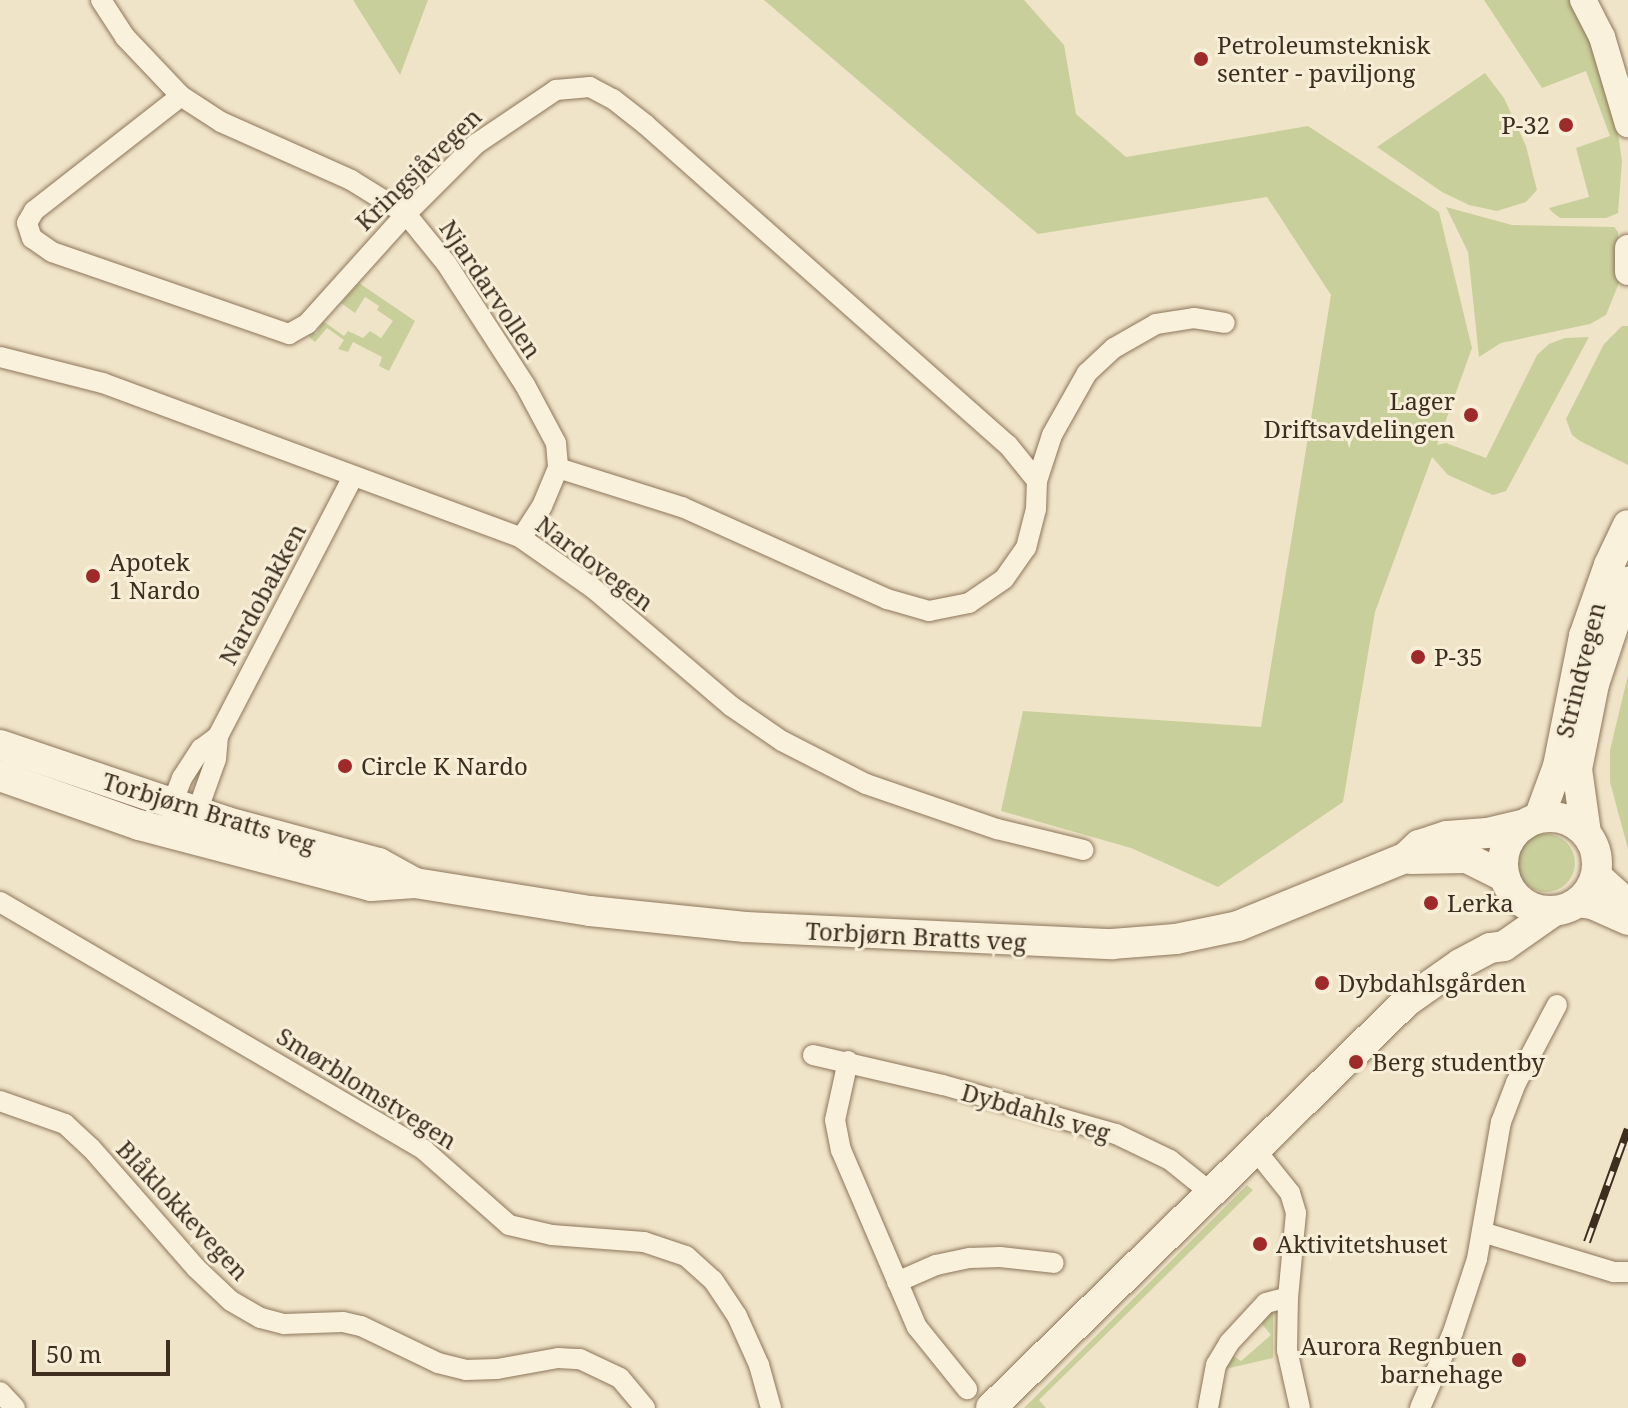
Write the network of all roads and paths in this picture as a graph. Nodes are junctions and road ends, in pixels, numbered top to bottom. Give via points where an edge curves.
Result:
1 (101, 0) edge
2 (1583, 0) edge
3 (181, 96) junction
4 (1628, 124) edge
5 (406, 214) junction
6 (1628, 248) edge
7 (1628, 272) edge
8 (1225, 323) dead end
9 (0, 357) edge
10 (558, 468) junction
11 (353, 477) junction
12 (1037, 481) junction
13 (1628, 525) edge
14 (521, 538) junction
15 (1628, 582) edge
16 (0, 745) edge
17 (0, 776) edge
18 (184, 808) junction
19 (1532, 821) junction
20 (1586, 833) junction
21 (172, 835) junction
22 (1083, 850) dead end
23 (1405, 858) junction
24 (1596, 873) junction
25 (415, 883) junction
26 (1512, 889) junction
27 (0, 902) edge
28 (1628, 902) edge
29 (1565, 907) junction
30 (1628, 922) edge
31 (1490, 948) junction
32 (1557, 1005) dead end
33 (813, 1055) dead end
34 (848, 1061) junction
35 (0, 1101) edge
36 (1254, 1148) junction
37 (1210, 1192) junction
38 (1482, 1232) junction
39 (1054, 1263) dead end
40 (1628, 1272) edge
41 (897, 1282) junction
42 (1288, 1297) junction
43 (967, 1389) dead end
44 (0, 1392) edge
45 (15, 1408) edge
46 (645, 1408) edge
47 (771, 1408) edge
48 (991, 1408) edge
49 (1208, 1408) edge
50 (1300, 1408) edge
51 (1420, 1408) edge

1 - 3 street, Njardarvollen via 125,37
2 - 4 street via 1602,37
3 - 5 street, Njardarvollen via 221,122 351,180
3 - 5 street, Kringsjåvegen via 34,211 27,223 32,238 52,252 289,334 307,324
5 - 10 street, Njardarvollen via 446,263 525,385 556,443
5 - 12 street, Kringsjåvegen via 476,144 534,103 570,86 599,90 646,125 1008,445
6 - 7 street
8 - 12 street via 1176,319 1114,348 1075,388
9 - 11 street, Nardovegen via 103,383
10 - 12 street via 682,507 887,599 929,611 969,603 1004,579 1026,548
10 - 14 street
11 - 14 street, Nardovegen
11 - 18 street, Nardobakken via 218,736 216,759
13 - 19 main road, Strindvegen via 1584,636 1558,766
14 - 22 street, Nardovegen via 594,589 731,706 782,741 866,784 997,829
15 - 20 main road, Strindvegen via 1594,684 1577,769
16 - 18 main road, Torbjørn Bratts veg
17 - 21 main road, Torbjørn Bratts veg
18 - 21 street, Nardobakken
18 - 25 main road, Torbjørn Bratts veg via 379,863
19 - 20 main road via 1563,819
19 - 23 main road, Torbjørn Bratts veg via 1447,836 1419,845
19 - 26 main road via 1505,849
20 - 24 main road via 1597,859
21 - 25 main road, Torbjørn Bratts veg via 371,886
23 - 25 main road, Torbjørn Bratts veg via 1238,926 1176,939 1112,944 745,927 590,911
23 - 26 main road, Torbjørn Bratts veg via 1467,858
24 - 28 street
24 - 29 main road via 1591,887
26 - 29 main road via 1542,911
26 - 31 main road
27 - 47 street, Smørblomstvegen via 424,1150 509,1225 552,1235 644,1242 686,1256 713,1280 737,1316
29 - 30 street via 1592,906
29 - 31 main road via 1504,946
31 - 36 main road via 1406,1002
32 - 38 street via 1501,1122
33 - 34 street, Dybdahls veg
34 - 37 street, Dybdahls veg via 1116,1134 1170,1160
34 - 41 street via 836,1102 837,1133
35 - 46 street, Blåklokkevegen via 65,1124 196,1268 231,1301 261,1318 284,1324 361,1326 438,1363 466,1370 580,1359 620,1378
36 - 37 main road
36 - 42 street via 1294,1203
37 - 48 main road
38 - 40 street
38 - 51 street via 1468,1290
39 - 41 street via 970,1258
41 - 43 street via 917,1327
42 - 49 street via 1266,1303 1229,1343 1216,1365
42 - 50 street via 1289,1369
44 - 45 street

